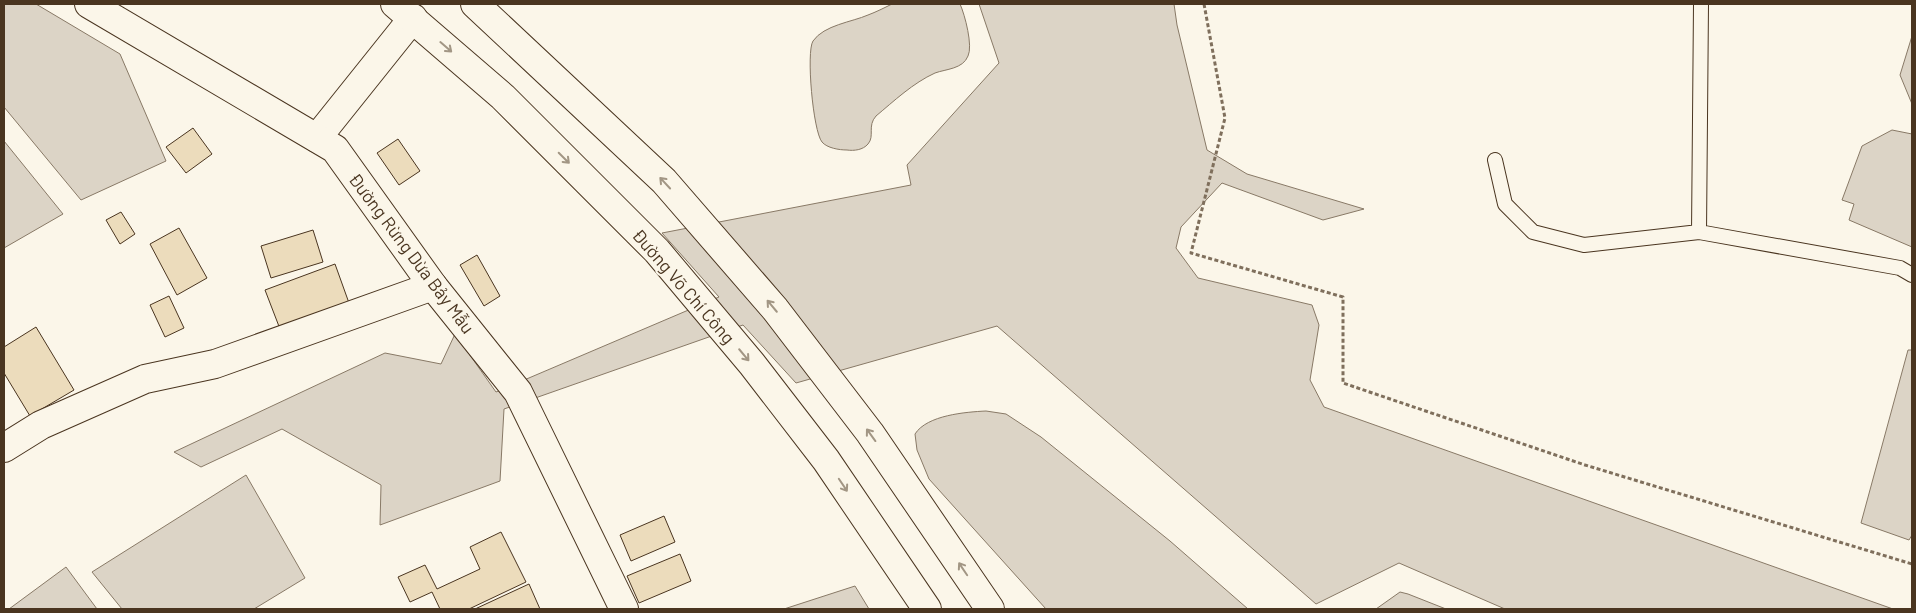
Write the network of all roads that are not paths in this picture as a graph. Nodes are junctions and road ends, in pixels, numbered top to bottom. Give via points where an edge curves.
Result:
1 (89, 4) edge
2 (475, 4) edge
3 (1701, 4) edge
4 (404, 11) edge
5 (317, 138) junction
6 (1495, 160) dead end
7 (1699, 232) junction
8 (1912, 275) edge
9 (433, 286) junction
10 (4, 448) edge
11 (621, 608) edge
12 (927, 609) edge
13 (990, 609) edge

1 - 5 main road, Đường Rừng Dừa Bảy Mẫu
13 -> 2 main road via 870,433 775,309 664,181
3 - 7 lane
4 - 5 main road
4 -> 12 main road, Đường Võ Chí Công via 502,96 658,251 826,460
5 - 9 main road, Đường Rừng Dừa Bảy Mẫu via 335,148
6 - 7 lane via 1505,204 1533,232 1584,245
7 - 8 lane via 1900,268
9 - 10 main road via 215,364 145,379 41,425
9 - 11 main road, Đường Rừng Dừa Bảy Mẫu via 518,392

